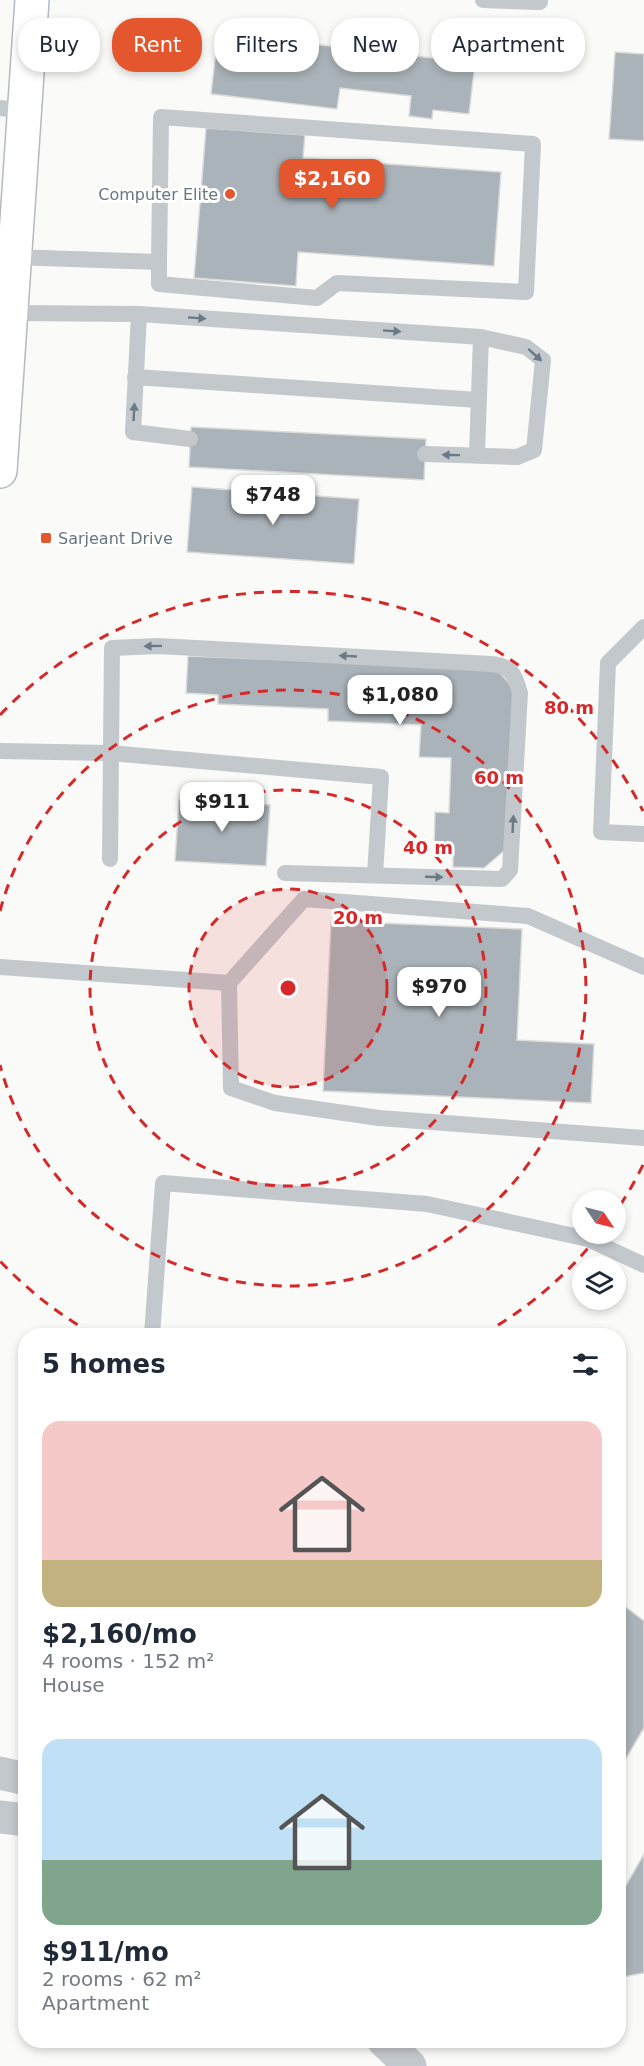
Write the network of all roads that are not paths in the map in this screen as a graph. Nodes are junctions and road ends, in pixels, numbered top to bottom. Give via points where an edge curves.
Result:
1 (32, 0) edge
2 (483, 0) edge
3 (540, 0) edge
4 (12, 110) edge
5 (13, 257) junction
6 (159, 262) junction
7 (10, 313) junction
8 (139, 314) junction
9 (481, 337) junction
10 (135, 376) junction
11 (478, 400) junction
12 (190, 439) dead end
13 (425, 454) dead end
14 (477, 455) junction
15 (0, 471) edge
16 (644, 627) edge
17 (0, 752) edge
18 (110, 753) junction
19 (644, 834) edge
20 (110, 859) dead end
21 (285, 873) dead end
22 (375, 875) junction
23 (0, 967) edge
24 (644, 967) edge
25 (229, 983) junction
26 (644, 1138) edge
27 (644, 1265) edge
28 (153, 1328) edge
29 (0, 1773) edge
30 (18, 1777) edge
31 (0, 1817) edge
32 (18, 1819) edge
33 (391, 2048) edge
34 (410, 2066) edge

1 - 4 main road
2 - 3 lane
4 - 5 main road
5 - 6 lane
5 - 7 main road
6 - 6 lane via 159,284 317,298 337,283 526,292 533,144 161,117
7 - 8 lane
7 - 15 main road
8 -> 9 lane
8 - 10 lane
9 - 11 lane
9 -> 14 lane via 526,347 543,360 534,450 517,457
10 - 11 lane
12 -> 10 lane via 133,432
11 - 14 lane
14 -> 13 lane
16 - 19 lane via 608,663 601,832
17 - 18 lane
18 - 20 lane
18 - 22 lane via 381,777
22 -> 18 lane via 502,879 510,870 520,693 515,674 505,665 158,646 112,648
21 - 22 lane
23 - 25 lane
24 - 25 lane via 528,916 304,899
25 - 26 lane via 231,1088 275,1102 379,1118
27 - 28 lane via 588,1239 427,1204 163,1184
29 - 30 street
31 - 32 street
33 - 34 street

